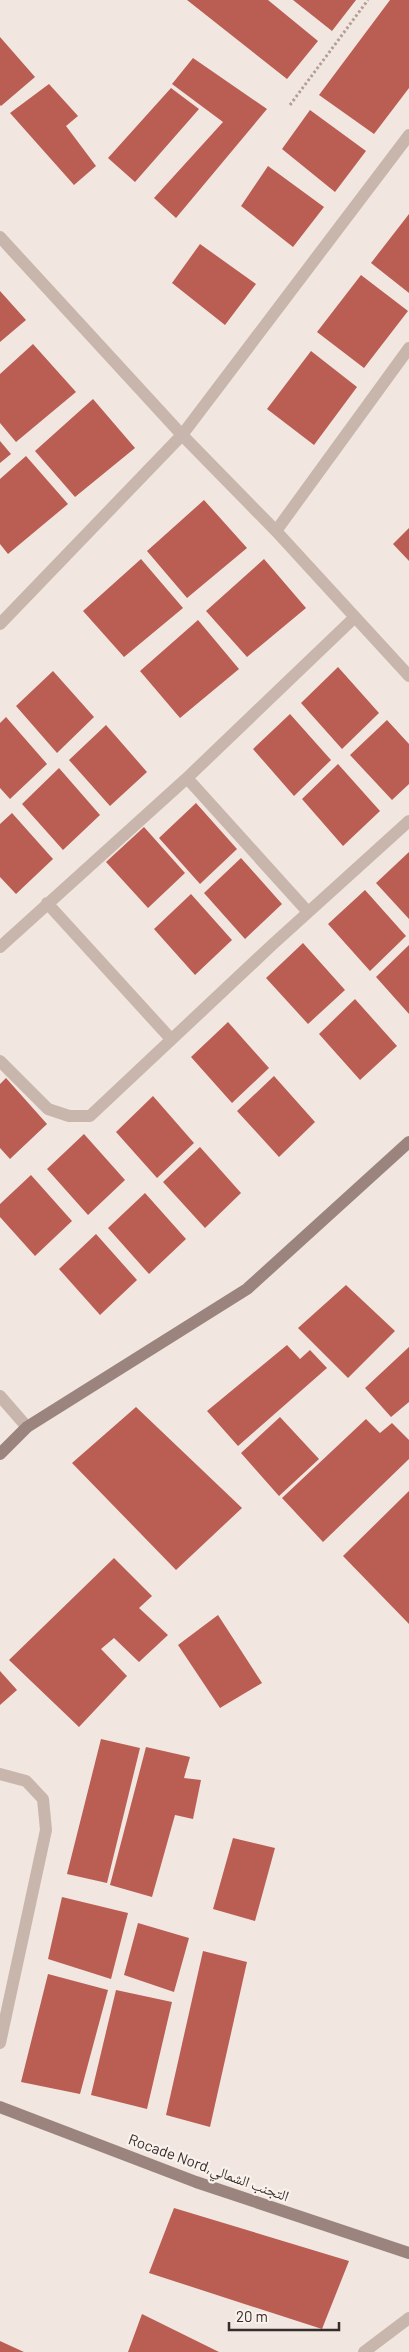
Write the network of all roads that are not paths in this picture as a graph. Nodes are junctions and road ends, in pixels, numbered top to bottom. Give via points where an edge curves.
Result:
1 (409, 135) edge
2 (0, 237) edge
3 (409, 348) edge
4 (182, 435) junction
5 (276, 530) junction
6 (355, 617) junction
7 (0, 624) edge
8 (409, 676) edge
9 (188, 778) junction
10 (409, 821) edge
11 (47, 903) junction
12 (308, 912) junction
13 (0, 947) edge
14 (171, 1039) junction
15 (0, 1061) edge
16 (409, 1142) edge
17 (0, 1396) edge
18 (28, 1427) junction
19 (0, 1454) edge
20 (0, 1774) edge
21 (0, 2043) edge
22 (0, 2107) edge
23 (409, 2253) edge
24 (409, 2318) edge
25 (364, 2352) edge

1 - 4 street
2 - 4 street
3 - 5 street
4 - 5 street
4 - 7 street
5 - 6 street
6 - 8 street
6 - 9 street
9 - 11 street
9 - 12 street
10 - 12 street
11 - 13 street
11 - 14 street
12 - 14 street
14 - 15 street via 90,1116 69,1116 48,1109
16 - 18 street via 247,1289
17 - 18 street
18 - 19 street
20 - 21 street via 26,1781 43,1799 46,1830
22 - 23 street, Rocade Nord,التجنب الشمالي via 196,2182
24 - 25 street

